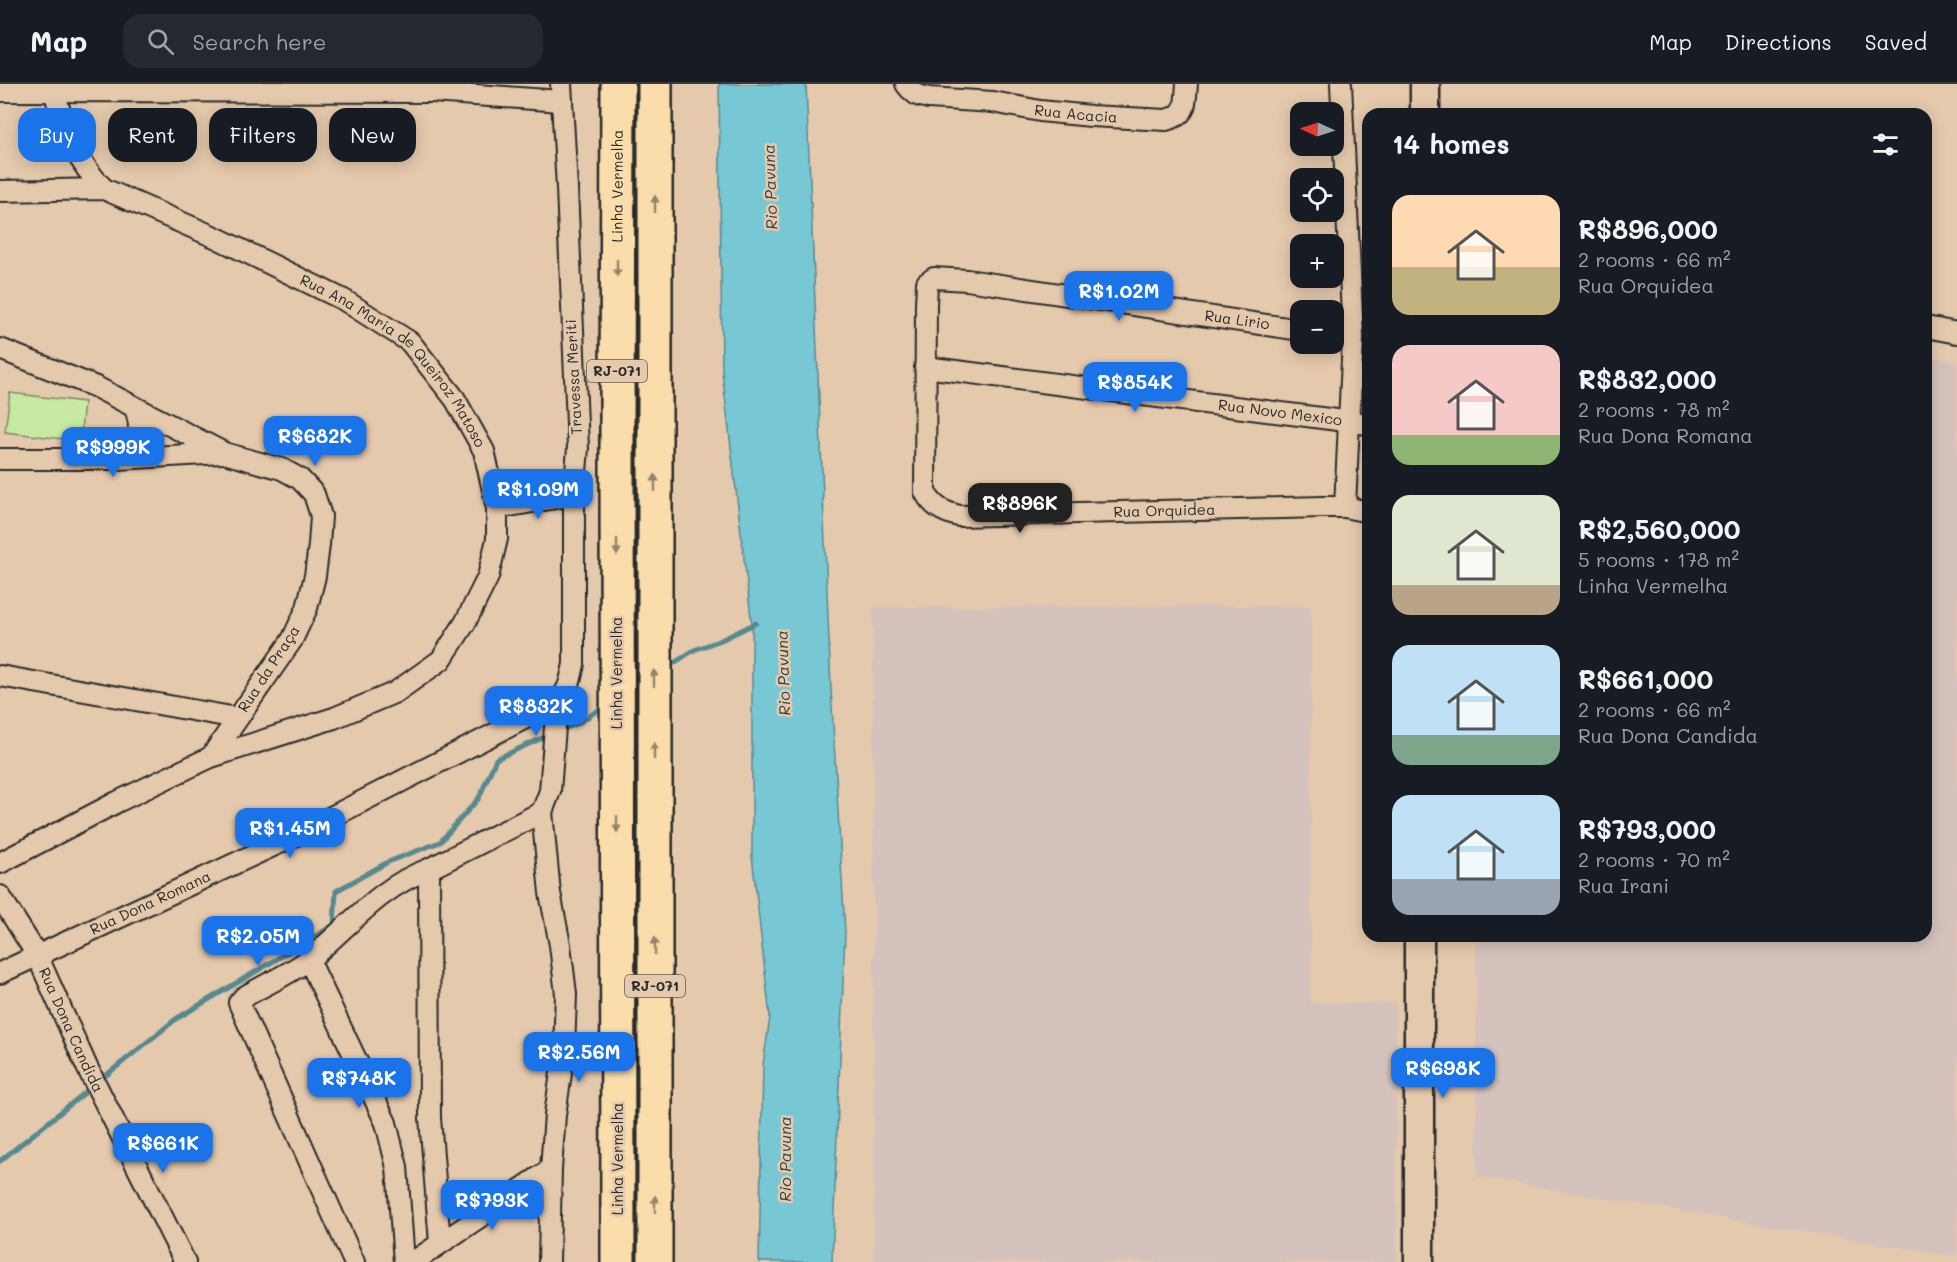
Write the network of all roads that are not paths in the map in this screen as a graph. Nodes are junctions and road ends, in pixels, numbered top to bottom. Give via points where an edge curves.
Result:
1 (618, 84) edge
2 (655, 84) edge
3 (906, 84) edge
4 (1187, 84) edge
5 (1341, 84) edge
6 (1425, 84) edge
7 (54, 87) edge
8 (193, 88) edge
9 (342, 88) edge
10 (432, 88) edge
11 (0, 91) edge
12 (561, 93) edge
13 (1425, 108) edge
14 (104, 189) junction
15 (0, 191) edge
16 (927, 283) joint
17 (1343, 300) edge
18 (1290, 328) edge
19 (1932, 328) edge
20 (1957, 333) edge
21 (1344, 341) edge
22 (0, 349) edge
23 (925, 367) junction
24 (135, 408) junction
25 (1359, 423) edge
26 (224, 453) junction
27 (0, 459) edge
28 (118, 459) junction
29 (574, 495) junction
30 (1345, 507) junction
31 (497, 508) junction
32 (1362, 511) edge
33 (0, 676) edge
34 (557, 711) junction
35 (237, 718) junction
36 (211, 757) junction
37 (542, 812) junction
38 (0, 863) edge
39 (429, 869) junction
40 (0, 896) edge
41 (1419, 942) edge
42 (37, 955) junction
43 (309, 960) junction
44 (0, 973) edge
45 (551, 1169) junction
46 (440, 1243) junction
47 (185, 1262) edge
48 (354, 1262) edge
49 (404, 1262) edge
50 (413, 1262) edge
51 (549, 1262) edge
52 (618, 1262) edge
53 (655, 1262) edge
54 (1419, 1262) edge

1 -> 52 highway, Linha Vermelha / RJ-071
53 -> 2 highway, RJ-071
3 - 4 street, Rua Acacia via 929,98 1166,120 1182,113
5 - 17 street
6 - 13 street
7 - 8 street
7 - 11 street
7 - 14 street via 76,152 91,177
8 - 9 street
9 - 10 street
10 - 12 street
12 - 29 street, Travessa Meriti via 578,448
14 - 15 street, Rua Ana Maria de Queiroz Matoso
14 - 31 street, Rua Ana Maria de Queiroz Matoso via 344,300 410,342 455,399 484,451
16 - 18 street, Rua Lirio via 934,278 967,280
16 - 23 street, Rua Orquidea
19 - 20 street
21 - 25 street
22 - 24 street, Rua da Praça via 96,387
23 - 25 street, Rua Novo Mexico
23 - 30 street, Rua Orquidea via 925,492 930,503 944,512 971,516
24 - 26 street, Rua da Praça
24 - 28 street via 139,419 137,440
25 - 30 street
26 - 28 street
26 - 35 street, Rua da Praça via 282,469 300,479 314,494 321,516 315,576 307,608 292,640
27 - 28 street
29 - 31 street
29 - 34 street, Travessa Meriti via 574,664
30 - 32 street, Rua Orquidea
31 - 36 street, Rua Ana Maria de Queiroz Matoso via 497,538 489,577 441,660 396,692 334,717
33 - 35 street
34 - 37 street via 550,791
34 - 42 street, Rua Dona Romana
35 - 36 street, Rua da Praça
36 - 38 street, Rua Ana Maria de Queiroz Matoso
37 - 39 street
37 - 45 street via 566,994
39 - 43 street via 387,891
39 - 46 street via 430,1118
40 - 42 street, Rua Dona Candida
41 - 54 street
42 - 44 street, Rua Dona Romana
42 - 47 street, Rua Dona Candida via 87,1067
43 - 48 street via 243,997 239,1003
43 - 49 street via 386,1123 397,1167
45 - 46 street
45 - 51 street
46 - 50 street

